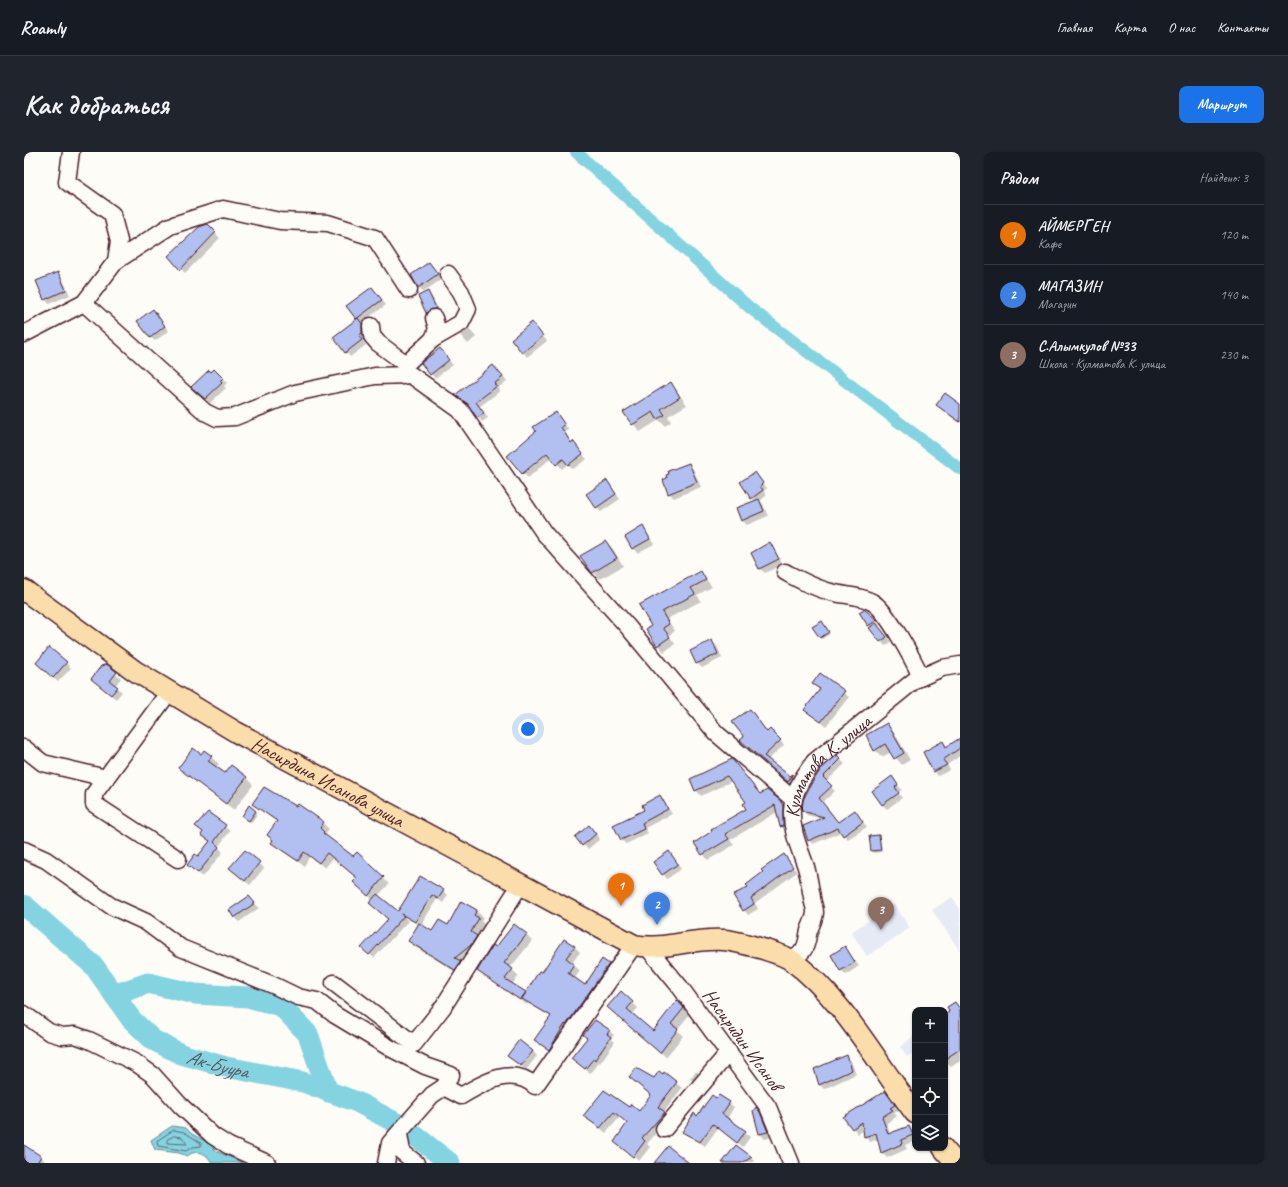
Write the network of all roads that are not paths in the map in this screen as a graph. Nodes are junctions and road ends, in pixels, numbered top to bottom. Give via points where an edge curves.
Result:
1 (71, 152) edge
2 (116, 261) junction
3 (448, 274) dead end
4 (409, 290) dead end
5 (84, 303) junction
6 (434, 318) dead end
7 (371, 326) dead end
8 (24, 334) edge
9 (433, 339) junction
10 (404, 370) junction
11 (785, 572) dead end
12 (24, 590) edge
13 (960, 665) edge
14 (921, 677) junction
15 (169, 692) junction
16 (24, 748) edge
17 (106, 778) junction
18 (794, 800) junction
19 (24, 850) edge
20 (178, 859) dead end
21 (520, 885) junction
22 (641, 946) junction
23 (789, 959) junction
24 (334, 983) dead end
25 (24, 1014) edge
26 (729, 1052) junction
27 (444, 1087) junction
28 (912, 1109) edge
29 (664, 1129) dead end
30 (399, 1134) junction
31 (946, 1151) edge
32 (267, 1163) edge
33 (386, 1163) edge
34 (416, 1163) edge
35 (791, 1163) edge
36 (956, 1163) edge

1 - 2 street via 67,182 112,214 119,241
2 - 4 street via 170,226 223,209 280,221 328,223 375,238
2 - 5 street
3 - 9 street via 462,292 468,309 461,323
5 - 8 street
5 - 10 street via 205,412 217,418 235,417 295,392
6 - 9 street via 437,329
7 - 10 street via 372,336
9 - 10 street
10 - 18 street via 460,410 544,532 628,627 716,733
11 - 14 street via 807,584 874,603 908,650
12 - 15 main road, Насирдина Исанова улица via 135,671
13 - 14 street, Кулматова К. улица via 942,668
14 - 18 street, Кулматова К. улица via 814,762 802,778
15 - 17 street
15 - 21 main road, Насирдина Исанова улица via 236,732
16 - 17 street via 44,763
17 - 20 street via 94,794 94,804
18 - 23 street, Кулматова К. улица via 792,812 795,831 815,912 808,943 799,956
19 - 27 street via 46,860 111,906 146,922 181,948 298,997 317,1001 335,1015 390,1048 425,1066 451,1075
21 - 22 main road, Насирдина Исанова улица
21 - 24 street via 443,1007 414,1044
22 - 23 main road via 725,940
22 - 26 street, Насиридин Исанов
22 - 27 street via 535,1086 519,1076 496,1077 461,1096
23 - 28 main road via 824,990 864,1040
25 - 32 street via 49,1032 62,1036 75,1035 136,1063 153,1075 213,1136
26 - 29 street
26 - 35 street, Насиридин Исанов via 768,1107
27 - 30 street via 432,1095
30 - 33 street via 390,1143
30 - 34 street via 402,1152
31 - 36 main road

